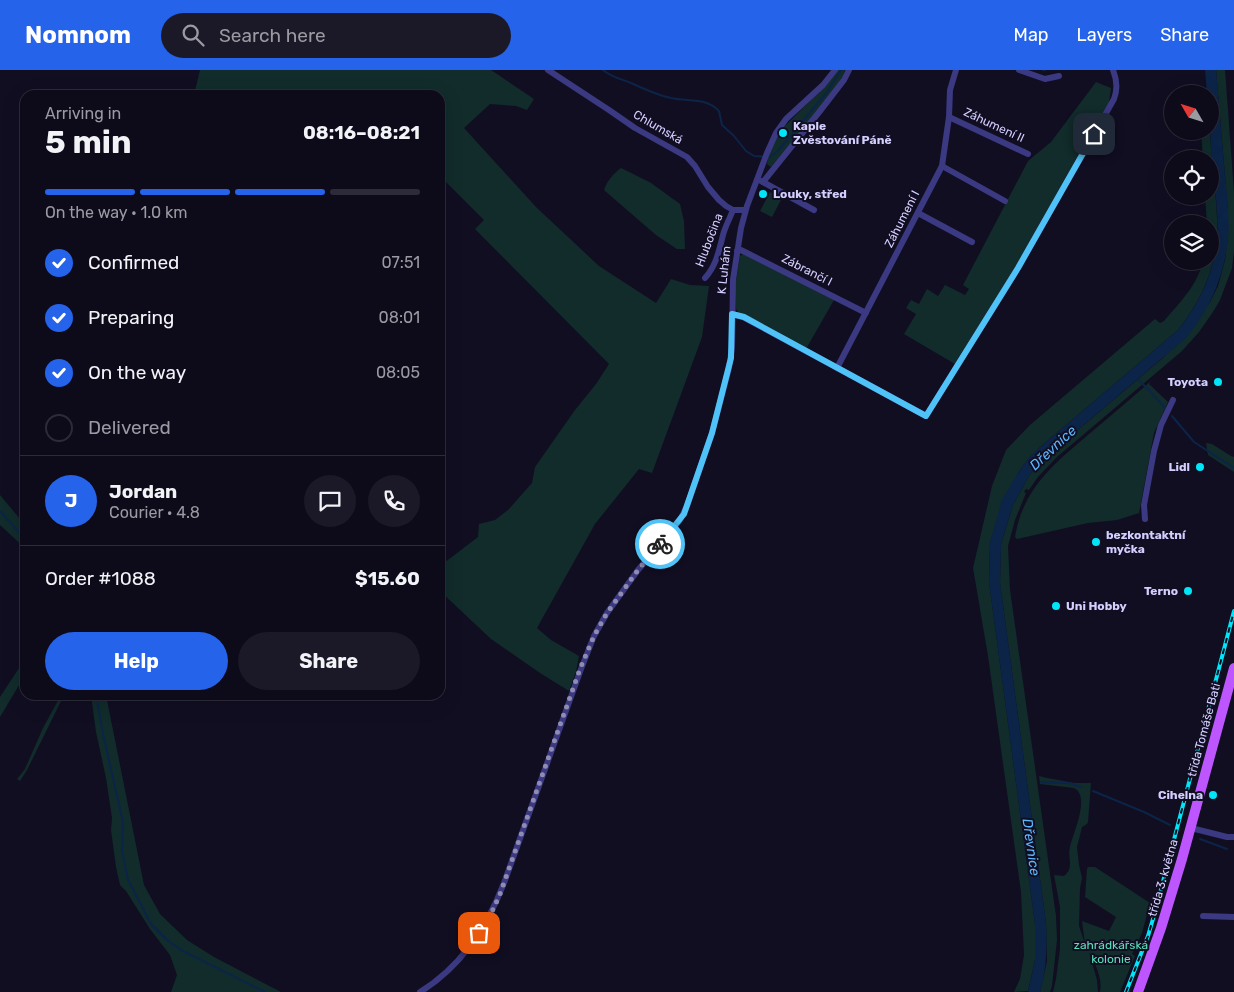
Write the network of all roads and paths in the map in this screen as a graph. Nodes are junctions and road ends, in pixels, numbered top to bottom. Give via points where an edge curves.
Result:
1 (548, 70) edge
2 (835, 70) edge
3 (849, 70) edge
4 (956, 70) edge
5 (1019, 70) edge
6 (1113, 70) edge
7 (1034, 72) edge
8 (1059, 76) dead end
9 (949, 117) junction
10 (1028, 154) dead end
11 (942, 166) junction
12 (760, 180) junction
13 (1005, 201) dead end
14 (733, 210) junction
15 (746, 210) junction
16 (814, 210) dead end
17 (918, 214) junction
18 (972, 242) dead end
19 (737, 250) junction
20 (706, 278) dead end
21 (866, 313) junction
22 (732, 314) junction
23 (837, 368) junction
24 (1173, 400) dead end
25 (1145, 519) dead end
26 (1234, 668) edge
27 (1191, 828) junction
28 (1234, 837) edge
29 (1203, 916) dead end
30 (1234, 917) edge
31 (420, 992) edge
32 (1138, 992) edge

1 - 14 street, Chlumská via 635,128 687,157 718,200
2 - 12 street, K Luhám via 776,133 766,153
3 - 12 street via 820,111
4 - 9 street, Záhumení I via 950,90
5 - 7 street
6 - 23 street via 1117,85 1114,100 1018,268 926,416
7 - 8 street via 1045,79
9 - 10 street, Záhumení II
9 - 11 street, Záhumení I
11 - 13 street
11 - 17 street, Záhumení I
12 - 15 street, K Luhám
12 - 16 street
14 - 15 street
14 - 20 street, Hlubočina via 718,255
15 - 19 street, K Luhám
17 - 18 street
17 - 21 street, Záhumení I
19 - 21 street, Zábrančí I
19 - 22 street, K Luhám
21 - 23 street, Záhumení I
22 - 23 street via 744,317
22 - 31 street, K Luhám via 729,368 712,433 687,506 680,520 653,551 597,629 490,916 459,959
24 - 25 street via 1161,425 1154,451 1144,505
26 - 27 main road, třída Tomáše Bati
27 - 28 street
27 - 32 main road, třída 3. května
29 - 30 street

